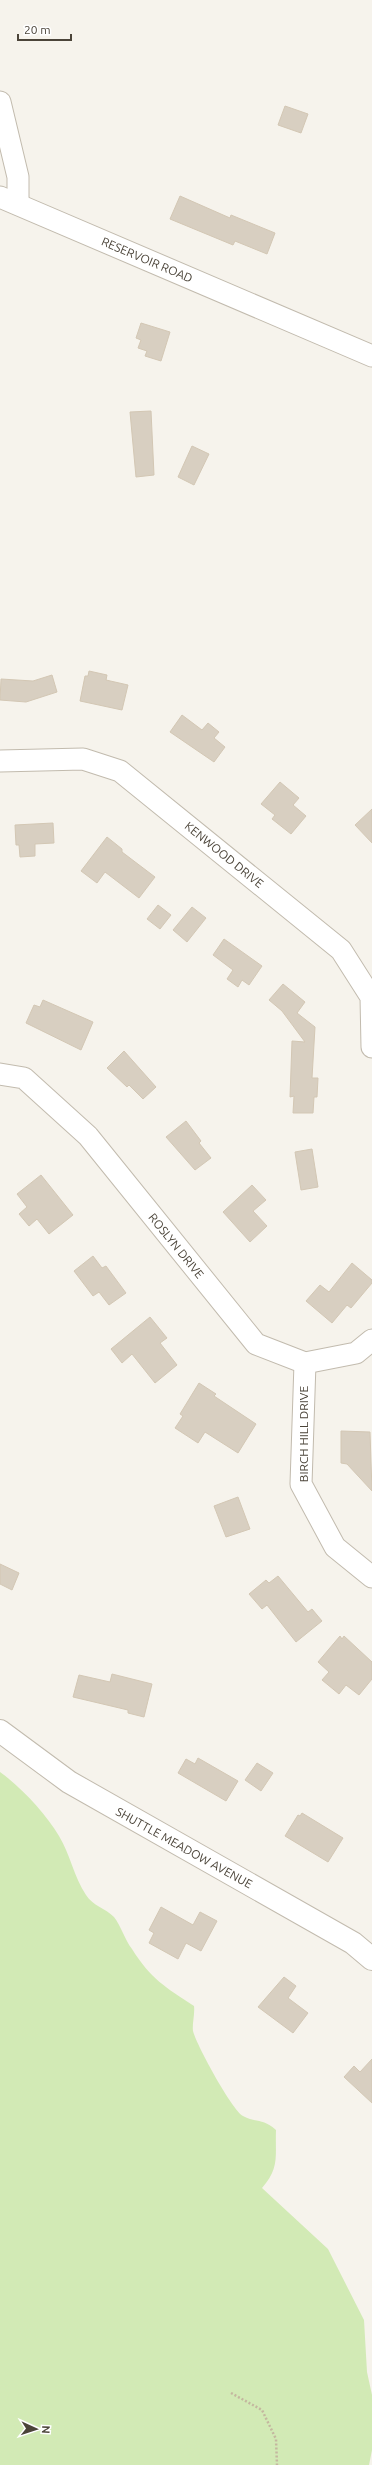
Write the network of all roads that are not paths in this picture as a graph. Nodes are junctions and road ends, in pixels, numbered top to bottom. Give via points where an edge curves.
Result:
1 (0, 102) edge
2 (9, 201) edge
3 (372, 356) edge
4 (0, 761) edge
5 (372, 1047) edge
6 (0, 1074) edge
7 (372, 1340) edge
8 (305, 1363) junction
9 (372, 1577) edge
10 (0, 1731) edge
11 (372, 1959) edge

1 - 2 street, RESERVOIR ROAD via 18,177
2 - 3 street, RESERVOIR ROAD
4 - 5 street, KENWOOD DRIVE via 82,759 120,771 341,950 370,997
6 - 8 street, ROSLYN DRIVE via 24,1078 88,1136 256,1344
7 - 8 street via 356,1353
8 - 9 street, BIRCH HILL DRIVE via 301,1484 335,1547
10 - 11 street, SHUTTLE MEADOW AVENUE via 69,1782 353,1943

